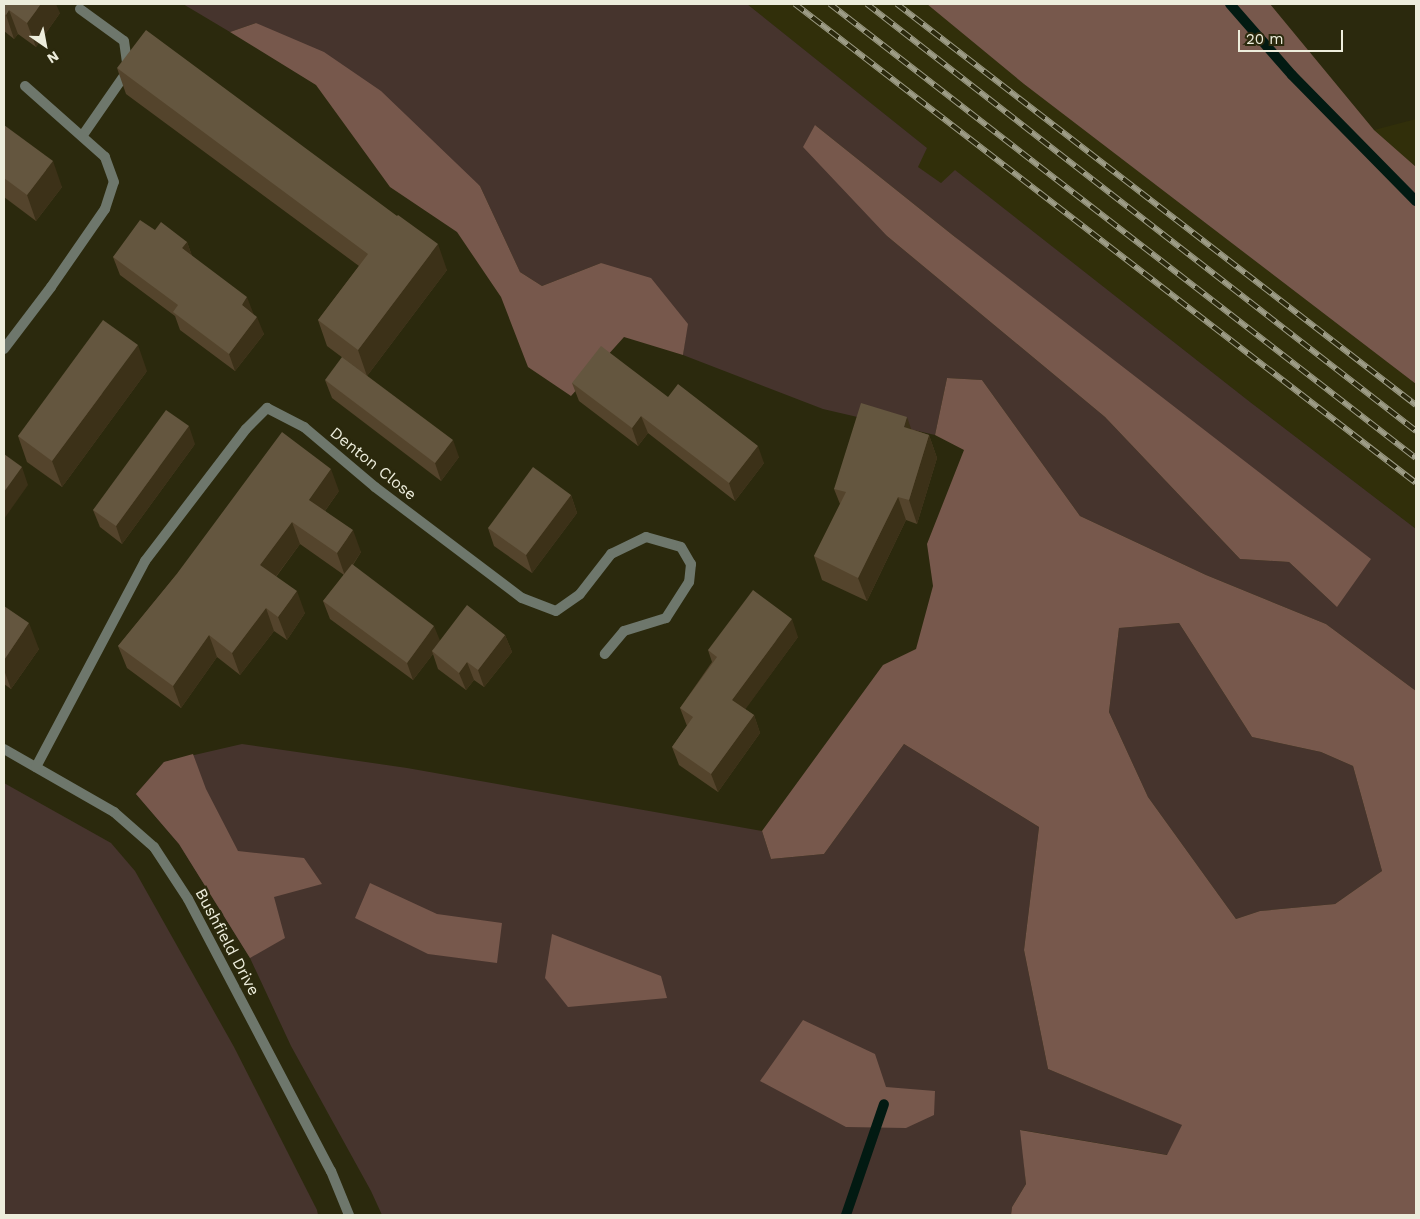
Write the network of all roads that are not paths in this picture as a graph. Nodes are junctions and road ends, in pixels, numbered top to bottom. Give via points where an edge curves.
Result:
1 (80, 9) dead end
2 (25, 86) dead end
3 (83, 135) junction
4 (4, 349) edge
5 (605, 654) dead end
6 (4, 748) edge
7 (36, 767) junction
8 (349, 1215) edge

1 - 3 street via 124,41 128,70
2 - 3 street
3 - 4 street via 105,157 114,182 105,209
5 - 7 street, Denton Close via 624,631 666,618 689,582 691,564 681,547 646,536 611,554 580,594 556,611 522,598 375,487 304,427 267,408 246,429 145,561
6 - 7 street, Bushfield Drive
7 - 8 street, Bushfield Drive via 114,812 154,847 188,899 331,1171

